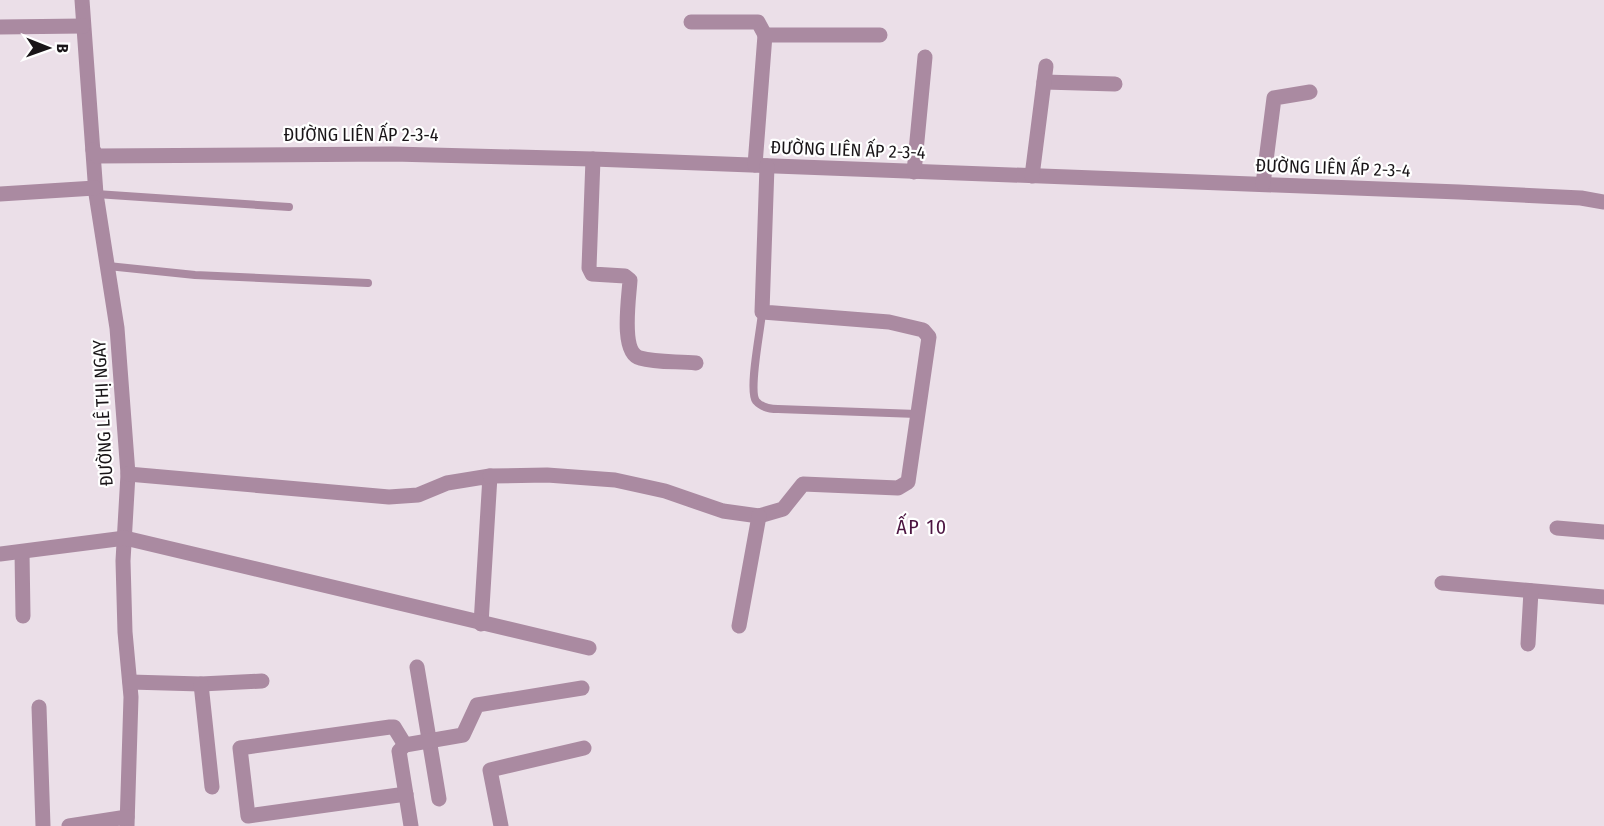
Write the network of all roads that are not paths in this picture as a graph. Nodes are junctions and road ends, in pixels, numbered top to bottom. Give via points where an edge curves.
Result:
1 (82, 0) edge
2 (691, 22) dead end
3 (83, 26) junction
4 (0, 27) edge
5 (880, 35) dead end
6 (765, 36) junction
7 (925, 57) dead end
8 (1115, 84) dead end
9 (1310, 92) dead end
10 (93, 150) junction
11 (593, 159) junction
12 (761, 166) junction
13 (914, 172) junction
14 (1032, 176) junction
15 (1263, 184) junction
16 (96, 191) junction
17 (0, 194) edge
18 (1604, 202) edge
19 (289, 207) dead end
20 (108, 266) junction
21 (368, 283) dead end
22 (762, 312) junction
23 (696, 363) dead end
24 (917, 414) junction
25 (128, 474) junction
26 (490, 476) junction
27 (759, 516) junction
28 (1557, 528) dead end
29 (1604, 532) edge
30 (125, 538) junction
31 (22, 552) junction
32 (0, 554) edge
33 (1442, 583) dead end
34 (1531, 591) junction
35 (1604, 597) edge
36 (23, 616) dead end
37 (481, 624) junction
38 (739, 626) dead end
39 (1528, 644) dead end
40 (589, 648) dead end
41 (417, 667) dead end
42 (262, 681) dead end
43 (129, 682) junction
44 (201, 684) junction
45 (582, 688) dead end
46 (39, 706) dead end
47 (429, 741) junction
48 (405, 745) junction
49 (584, 748) dead end
50 (212, 787) dead end
51 (406, 794) junction
52 (439, 798) dead end
53 (127, 821) edge
54 (249, 821) edge
55 (43, 826) edge
56 (69, 826) edge
57 (411, 826) edge
58 (501, 826) edge

1 - 3 street, ĐƯỜNG LÊ THỊ NGAY
2 - 6 street via 758,22
3 - 4 street
3 - 10 street, ĐƯỜNG LÊ THỊ NGAY
5 - 6 street
6 - 12 street
7 - 13 street
8 - 14 street via 1045,74
9 - 15 street via 1274,98
10 - 11 street, ĐƯỜNG LIÊN ẤP 2-3-4 via 97,156 393,154
10 - 16 street, ĐƯỜNG LÊ THỊ NGAY
11 - 12 street, ĐƯỜNG LIÊN ẤP 2-3-4
11 - 23 street via 589,268 592,274 626,276 630,280 627,338 631,352 639,358
12 - 13 street, ĐƯỜNG LIÊN ẤP 2-3-4
12 - 22 street
13 - 14 street, ĐƯỜNG LIÊN ẤP 2-3-4
14 - 15 street, ĐƯỜNG LIÊN ẤP 2-3-4
15 - 18 street, ĐƯỜNG LIÊN ẤP 2-3-4
16 - 17 street
16 - 19 lane
16 - 20 street, ĐƯỜNG LÊ THỊ NGAY
20 - 21 lane via 195,275
20 - 25 street, ĐƯỜNG LÊ THỊ NGAY via 117,328
22 - 24 street via 889,322 923,330 929,344
22 - 24 lane via 753,378 754,398 761,406 778,410
24 - 27 street via 908,483 898,488 803,484 783,509
25 - 26 street via 389,497 418,495 447,483
25 - 30 street, ĐƯỜNG LÊ THỊ NGAY
26 - 27 street via 615,480 665,491 723,512
26 - 37 street
27 - 38 street
28 - 29 street
30 - 31 street
30 - 37 street
30 - 43 street, ĐƯỜNG LÊ THỊ NGAY
31 - 32 street
31 - 36 street
33 - 34 street
34 - 35 street
34 - 39 street
37 - 40 street
41 - 47 street
42 - 44 street
43 - 44 street
43 - 53 street, ĐƯỜNG LÊ THỊ NGAY
44 - 50 street
45 - 47 street via 477,705 463,735
46 - 55 street
47 - 48 street
47 - 52 street
48 - 51 street via 399,751
48 - 54 street via 394,727 390,727 240,748
49 - 58 street via 489,770
51 - 54 street
51 - 57 street
53 - 56 street

